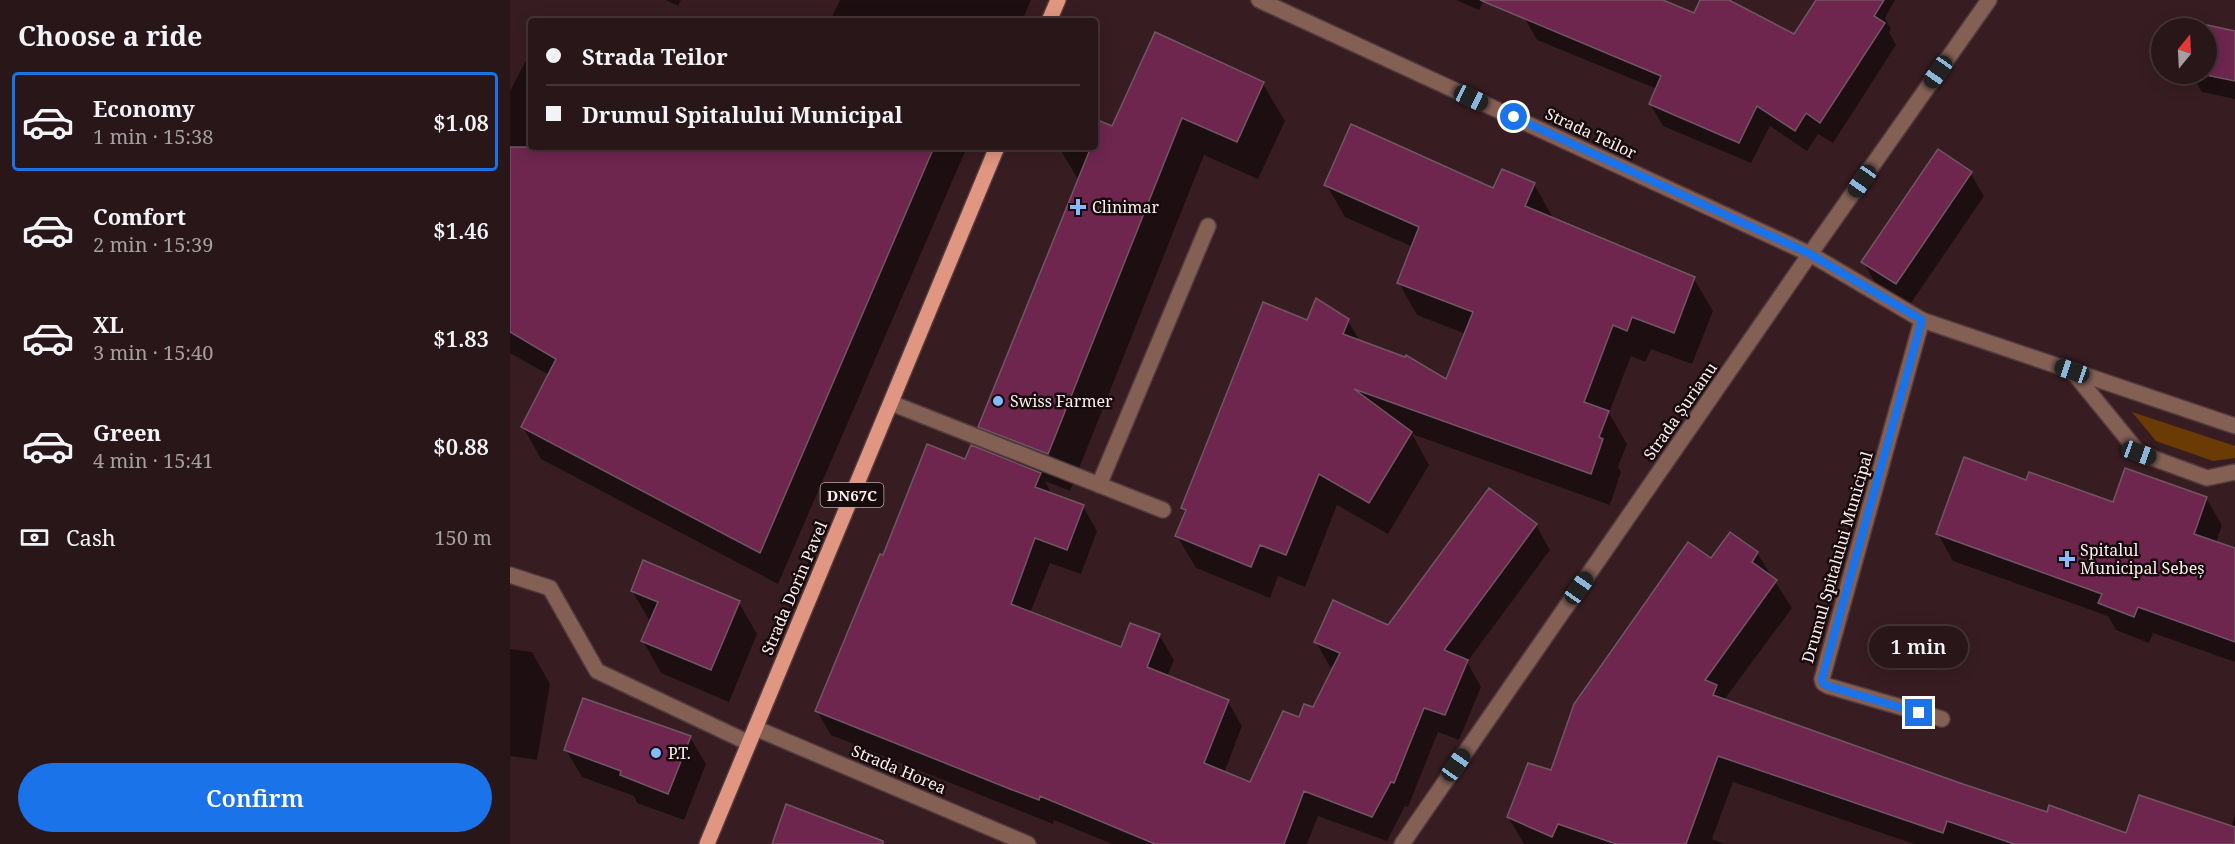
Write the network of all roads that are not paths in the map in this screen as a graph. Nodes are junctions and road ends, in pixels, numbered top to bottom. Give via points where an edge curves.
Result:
1 (1058, 0) edge
2 (1259, 0) edge
3 (1989, 0) edge
4 (1050, 18) edge
5 (996, 150) edge
6 (1208, 226) dead end
7 (1810, 254) junction
8 (1922, 320) junction
9 (2072, 371) junction
10 (891, 403) junction
11 (2235, 426) edge
12 (2235, 472) edge
13 (1099, 485) junction
14 (1163, 510) dead end
15 (510, 575) edge
16 (1942, 719) dead end
17 (752, 735) junction
18 (707, 844) edge
19 (1028, 844) edge
20 (1402, 844) edge

1 - 4 main road
2 - 7 street, Strada Teilor
3 - 7 street, Strada Șurianu
5 - 10 main road, Strada Dorin Pavel / DN67C
6 - 13 street
7 - 8 street
7 - 20 street, Strada Șurianu
8 - 9 street
8 - 16 street, Drumul Spitalului Municipal via 1822,679 1828,686
9 - 11 street
9 - 12 street via 2139,453 2207,478
10 - 13 street
10 - 17 main road, Strada Dorin Pavel / DN67C
13 - 14 street
15 - 17 street, Strada Horea via 550,588 597,671
17 - 18 main road, Strada Dorin Pavel / DN67C
17 - 19 street, Strada Horea

